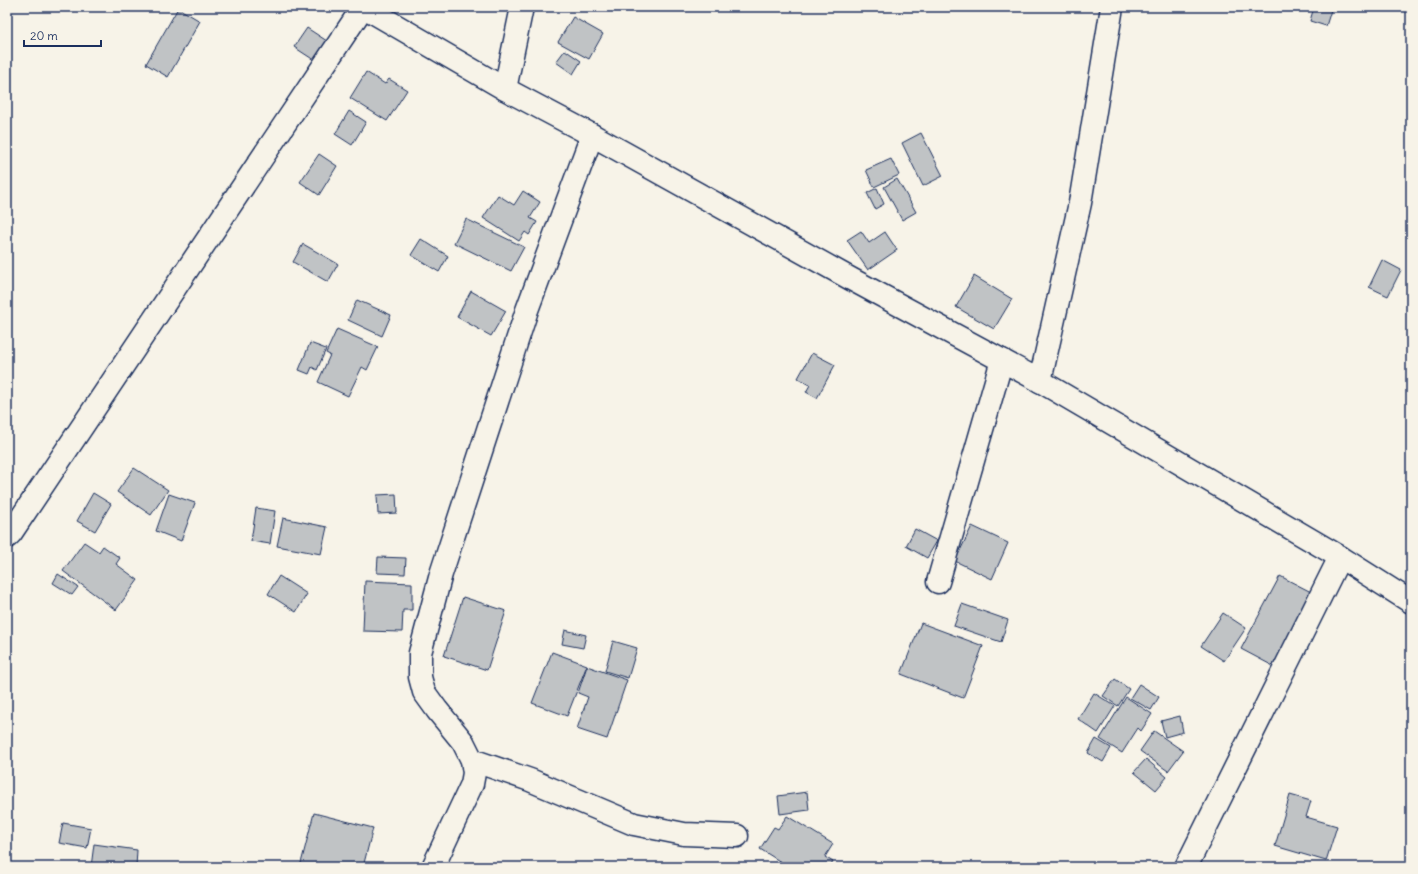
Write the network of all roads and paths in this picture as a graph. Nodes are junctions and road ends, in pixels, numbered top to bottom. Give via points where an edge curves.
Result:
1 (364, 7) edge
2 (522, 7) edge
3 (1112, 7) edge
4 (505, 89) junction
5 (592, 135) junction
6 (1002, 360) junction
7 (1040, 381) junction
8 (7, 537) edge
9 (1340, 557) junction
10 (938, 582) dead end
11 (1411, 602) edge
12 (472, 760) junction
13 (737, 836) dead end
14 (433, 867) edge
15 (1186, 867) edge

1 - 4 street
1 - 8 street
2 - 4 street
3 - 7 street via 1080,203
4 - 5 street
5 - 6 street
5 - 12 street via 525,318 441,574 420,653 420,677 424,692 462,742
6 - 7 street
6 - 10 street
7 - 9 street
9 - 11 street
9 - 15 street
12 - 13 street via 530,780 634,824 684,834
12 - 14 street via 472,784

